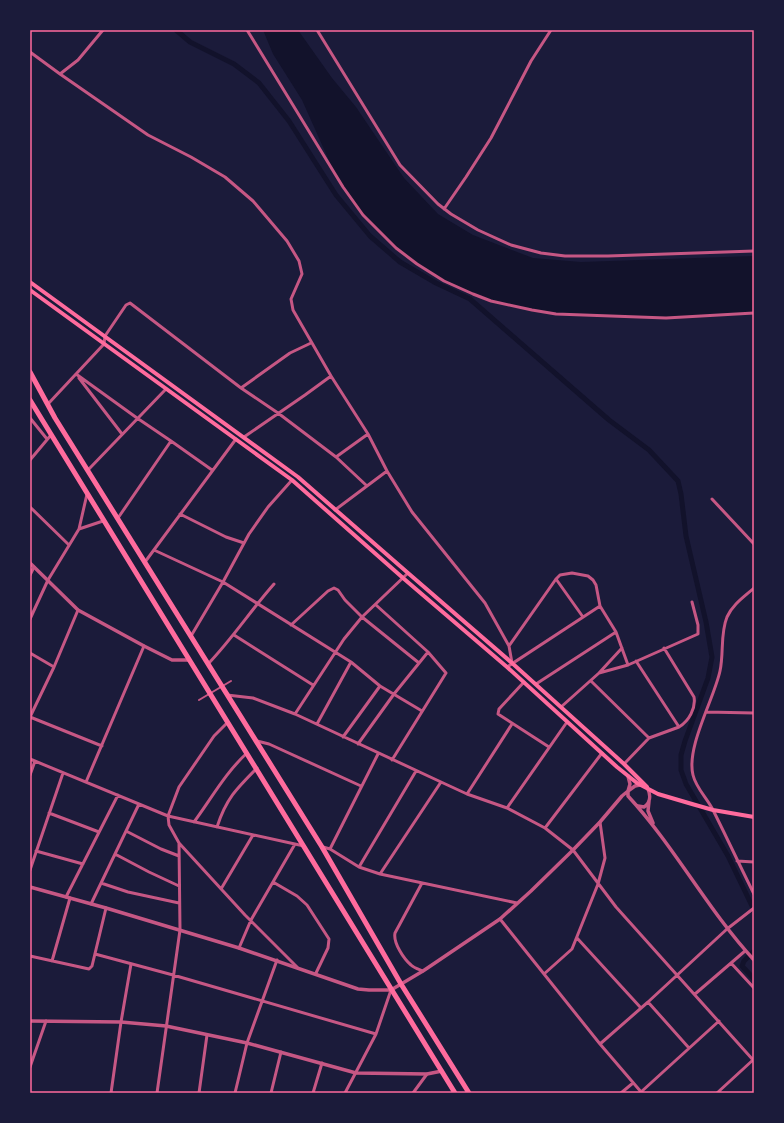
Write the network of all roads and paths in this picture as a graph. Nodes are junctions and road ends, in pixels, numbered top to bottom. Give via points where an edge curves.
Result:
1 (103, 30) edge
2 (247, 30) edge
3 (317, 30) edge
4 (551, 30) edge
5 (30, 52) edge
6 (60, 74) junction
7 (444, 209) junction
8 (754, 251) edge
9 (30, 282) edge
10 (30, 290) edge
11 (754, 313) edge
12 (105, 336) junction
13 (312, 342) junction
14 (104, 344) junction
15 (30, 372) edge
16 (76, 374) junction
17 (331, 376) junction
18 (241, 388) junction
19 (166, 389) junction
20 (30, 400) edge
21 (48, 404) junction
22 (278, 413) junction
23 (30, 418) edge
24 (136, 418) junction
25 (122, 434) junction
26 (368, 434) junction
27 (49, 437) junction
28 (244, 437) junction
29 (236, 439) junction
30 (171, 441) junction
31 (336, 457) junction
32 (30, 460) edge
33 (88, 470) junction
34 (212, 470) junction
35 (387, 471) junction
36 (292, 480) junction
37 (367, 486) junction
38 (87, 494) junction
39 (712, 499) dead end
40 (30, 507) edge
41 (335, 510) junction
42 (180, 514) junction
43 (118, 518) junction
44 (104, 521) junction
45 (79, 529) junction
46 (244, 543) junction
47 (754, 544) edge
48 (69, 545) junction
49 (154, 550) junction
50 (145, 562) junction
51 (30, 563) edge
52 (34, 567) junction
53 (408, 573) junction
54 (30, 575) edge
55 (403, 578) junction
56 (556, 579) junction
57 (48, 580) junction
58 (224, 582) junction
59 (274, 584) dead end
60 (754, 588) edge
61 (692, 602) dead end
62 (257, 603) junction
63 (376, 605) junction
64 (600, 606) junction
65 (31, 610) edge
66 (78, 610) junction
67 (362, 617) junction
68 (583, 618) junction
69 (30, 619) edge
70 (291, 625) junction
71 (616, 632) junction
72 (234, 635) junction
73 (191, 636) junction
74 (144, 646) junction
75 (509, 646) junction
76 (622, 648) junction
77 (664, 648) junction
78 (335, 652) junction
79 (428, 652) junction
80 (30, 653) edge
81 (190, 660) junction
82 (636, 661) junction
83 (351, 662) junction
84 (512, 662) junction
85 (419, 663) junction
86 (208, 664) junction
87 (628, 665) junction
88 (507, 666) junction
89 (54, 667) junction
90 (599, 674) junction
91 (231, 681) dead end
92 (591, 681) junction
93 (524, 682) junction
94 (536, 684) junction
95 (313, 685) junction
96 (380, 686) junction
97 (394, 694) junction
98 (227, 695) junction
99 (199, 700) dead end
100 (561, 707) junction
101 (422, 711) junction
102 (706, 712) junction
103 (754, 713) edge
104 (295, 714) junction
105 (30, 717) edge
106 (228, 722) junction
107 (567, 722) junction
108 (317, 724) junction
109 (512, 724) junction
110 (679, 728) junction
111 (343, 737) junction
112 (649, 738) junction
113 (256, 741) junction
114 (358, 744) junction
115 (102, 746) junction
116 (549, 747) junction
117 (248, 753) junction
118 (602, 753) junction
119 (378, 754) junction
120 (30, 759) edge
121 (392, 760) junction
122 (35, 761) junction
123 (624, 764) junction
124 (257, 768) junction
125 (416, 771) junction
126 (63, 773) junction
127 (30, 775) edge
128 (628, 776) junction
129 (86, 782) junction
130 (441, 782) junction
131 (640, 785) junction
132 (362, 786) junction
133 (648, 789) junction
134 (628, 791) junction
135 (467, 794) junction
136 (658, 794) junction
137 (118, 795) junction
138 (622, 796) junction
139 (628, 796) junction
140 (649, 800) junction
141 (139, 804) junction
142 (637, 806) junction
143 (507, 808) junction
144 (713, 810) junction
145 (49, 813) junction
146 (168, 816) junction
147 (754, 817) edge
148 (194, 822) junction
149 (600, 822) junction
150 (217, 827) junction
151 (545, 828) junction
152 (655, 828) junction
153 (126, 831) junction
154 (99, 832) junction
155 (253, 835) junction
156 (179, 842) junction
157 (295, 844) junction
158 (304, 846) junction
159 (322, 847) junction
160 (330, 849) junction
161 (573, 850) junction
162 (36, 851) junction
163 (115, 854) junction
164 (179, 856) junction
165 (737, 861) junction
166 (754, 862) edge
167 (83, 864) junction
168 (359, 867) junction
169 (30, 870) edge
170 (380, 874) junction
171 (273, 882) junction
172 (101, 883) junction
173 (422, 883) junction
174 (598, 884) junction
175 (179, 886) junction
176 (30, 887) edge
177 (221, 889) junction
178 (754, 894) edge
179 (68, 897) junction
180 (179, 903) junction
181 (517, 903) junction
182 (91, 904) junction
183 (106, 908) junction
184 (754, 908) edge
185 (500, 919) junction
186 (251, 920) junction
187 (727, 929) junction
188 (180, 930) junction
189 (577, 938) junction
190 (239, 948) junction
191 (745, 951) junction
192 (95, 954) junction
193 (30, 956) edge
194 (277, 960) junction
195 (753, 960) edge
196 (52, 961) junction
197 (731, 963) junction
198 (132, 964) junction
199 (297, 967) junction
200 (422, 971) junction
201 (316, 973) junction
202 (544, 974) junction
203 (173, 975) junction
204 (677, 975) junction
205 (401, 984) junction
206 (754, 988) edge
207 (391, 990) junction
208 (695, 994) junction
209 (262, 1002) junction
210 (648, 1002) junction
211 (641, 1008) junction
212 (30, 1021) edge
213 (46, 1021) junction
214 (719, 1021) junction
215 (121, 1022) junction
216 (166, 1026) junction
217 (376, 1034) junction
218 (207, 1035) junction
219 (247, 1043) junction
220 (600, 1044) junction
221 (689, 1048) junction
222 (282, 1052) junction
223 (754, 1060) edge
224 (322, 1063) junction
225 (30, 1067) edge
226 (442, 1071) junction
227 (356, 1073) junction
228 (427, 1074) junction
229 (633, 1083) junction
230 (641, 1092) edge
231 (111, 1093) edge
232 (157, 1093) edge
233 (199, 1093) edge
234 (235, 1093) edge
235 (270, 1093) edge
236 (313, 1093) edge
237 (345, 1093) edge
238 (413, 1093) edge
239 (455, 1093) edge
240 (469, 1093) edge
241 (621, 1093) edge
242 (717, 1093) edge

1 - 6 street via 78,60
2 - 11 street via 343,187 360,210 396,248 444,281 491,301 556,314 666,318
3 - 7 street via 400,165
4 - 7 street via 491,138
5 - 6 street
6 - 13 street via 148,135 225,177 253,201 287,241 299,261 302,274 291,299 293,310
7 - 8 street via 497,240 542,253 608,256
9 - 12 main road
10 - 14 main road
12 - 14 street
12 - 18 street via 130,303
12 - 28 main road
13 - 17 street
13 - 18 street
14 - 16 street
14 - 19 main road
15 - 21 highway
16 - 21 street
16 - 24 street
16 - 25 street
17 - 22 street
17 - 26 street
18 - 22 street
19 - 24 street
19 - 29 main road
20 - 27 highway
21 - 33 highway
22 - 28 street
22 - 31 street
23 - 27 street
24 - 25 street
24 - 30 street
25 - 33 street
26 - 31 street
26 - 35 street
27 - 32 street
27 - 38 highway
28 - 41 main road via 298,477
29 - 34 street
29 - 36 main road
30 - 34 street
30 - 43 street
31 - 37 street
33 - 43 highway
34 - 42 street
35 - 37 street
35 - 75 street via 412,512 485,603
36 - 46 street via 268,507
36 - 55 main road
37 - 41 street
38 - 44 highway
38 - 45 street
39 - 47 street
40 - 48 street
41 - 53 main road
42 - 46 street
42 - 49 street
43 - 50 highway
44 - 45 street
44 - 81 highway
45 - 48 street
46 - 58 street
48 - 57 street
49 - 50 street
49 - 58 street
50 - 73 highway
51 - 52 street
52 - 54 street
52 - 57 street
53 - 55 street
53 - 84 main road
55 - 63 street
55 - 88 main road
56 - 64 street via 560,575 572,573 588,576 596,584
56 - 68 street
56 - 75 street
57 - 65 street
57 - 66 street
58 - 62 street
58 - 73 street
59 - 62 street
60 - 102 street via 736,603 728,616 723,630 720,671
61 - 77 street via 698,634
62 - 70 street
62 - 72 street
63 - 67 street
63 - 79 street
64 - 68 street
64 - 71 street
65 - 69 street
66 - 74 street
66 - 89 street
67 - 70 street via 338,590 332,588
67 - 78 street
67 - 85 street
68 - 84 street
70 - 78 street
71 - 76 street
71 - 94 street
72 - 86 street
72 - 95 street
73 - 86 highway
74 - 81 street via 172,660
74 - 115 street
75 - 84 street
76 - 87 street
76 - 90 street
77 - 82 street
77 - 110 street via 694,700 688,720
78 - 83 street
78 - 95 street
79 - 85 street
79 - 101 street via 446,673
80 - 89 street
81 - 106 highway
82 - 87 street
82 - 110 street
83 - 96 street
83 - 108 street
84 - 88 street
84 - 94 main road
85 - 97 street
86 - 98 highway
87 - 90 street
88 - 93 main road
89 - 105 street
90 - 92 street
91 - 99 street
92 - 100 street
92 - 112 street
93 - 107 main road
93 - 109 street via 498,711 499,716
94 - 100 main road
95 - 104 street
96 - 97 street
96 - 111 street
97 - 101 street
97 - 114 street
98 - 104 street via 253,698
98 - 113 highway
100 - 123 main road
101 - 121 street
102 - 103 street
102 - 144 street via 694,751 692,770 696,783
104 - 108 street
105 - 115 street
106 - 117 highway
106 - 146 street via 214,736 179,787
107 - 116 street
107 - 118 main road
108 - 111 street
109 - 116 street
109 - 135 street
110 - 112 street
111 - 114 street
112 - 123 street
113 - 132 street via 269,744
113 - 159 highway
114 - 119 street
115 - 129 street
116 - 143 street
117 - 124 highway
117 - 148 street via 229,773
118 - 128 main road
118 - 151 street
119 - 121 street
119 - 132 street
120 - 122 street
121 - 125 street
122 - 126 street
122 - 127 street
123 - 133 main road
124 - 150 street via 229,799
124 - 158 highway
125 - 130 street
125 - 168 street
126 - 129 street
126 - 145 street
128 - 131 main road
128 - 134 street
129 - 137 street
130 - 135 street
130 - 170 street
131 - 133 main road
131 - 134 street
132 - 160 street
133 - 136 main road
133 - 140 street
134 - 138 street
134 - 139 street
135 - 143 street
136 - 140 street
136 - 144 main road
137 - 141 street
137 - 154 street
138 - 139 street
138 - 149 street
139 - 142 street
140 - 142 street via 644,807
140 - 152 street via 649,813
141 - 146 street
141 - 153 street
142 - 152 street
143 - 151 street
144 - 147 main road
144 - 165 street
145 - 154 street
145 - 162 street
146 - 148 street
146 - 156 street via 169,825
148 - 150 street
149 - 161 street
149 - 174 street via 605,858
150 - 155 street
151 - 161 street
152 - 187 street
153 - 163 street
153 - 164 street
154 - 167 street
155 - 157 street
155 - 177 street
156 - 164 street
156 - 177 street
157 - 158 street
157 - 171 street
158 - 207 highway
159 - 160 street
159 - 205 highway
160 - 168 street
161 - 174 street
161 - 181 street
162 - 167 street
162 - 169 street
163 - 172 street
163 - 175 street
164 - 175 street
165 - 166 street
165 - 178 street
167 - 179 street
168 - 170 street
170 - 173 street
171 - 186 street
171 - 201 street via 308,905 329,939 328,948
172 - 180 street via 128,892
172 - 182 street
173 - 181 street
173 - 200 street via 394,939 407,962
174 - 189 street
174 - 204 street
175 - 180 street
176 - 179 street
177 - 186 street
179 - 182 street
179 - 196 street
180 - 188 street
181 - 185 street
182 - 183 street
183 - 188 street
183 - 192 street
184 - 187 street
185 - 200 street
185 - 202 street
186 - 190 street
186 - 199 street
187 - 191 street
187 - 204 street
188 - 190 street
188 - 203 street
189 - 202 street via 572,949
189 - 211 street
190 - 194 street
191 - 195 street
191 - 197 street
192 - 196 street via 89,969
192 - 198 street
193 - 196 street
194 - 199 street
194 - 209 street
197 - 206 street
197 - 208 street
198 - 203 street
198 - 215 street
199 - 201 street
200 - 205 street
201 - 207 street via 358,989
202 - 220 street
203 - 209 street
203 - 216 street
204 - 208 street
204 - 210 street
205 - 207 street
205 - 240 highway
207 - 217 street
207 - 226 highway
208 - 214 street
209 - 217 street
209 - 219 street
210 - 211 street
210 - 221 street
211 - 220 street
212 - 213 street
213 - 215 street
213 - 225 street
214 - 221 street
214 - 223 street
215 - 216 street
215 - 231 street
216 - 218 street
216 - 232 street
217 - 227 street
218 - 219 street
218 - 233 street
219 - 222 street
219 - 234 street
220 - 229 street
221 - 230 street
222 - 224 street
222 - 235 street
223 - 242 street
224 - 227 street
224 - 236 street
226 - 228 street
226 - 239 highway
227 - 228 street
227 - 237 street
228 - 238 street
229 - 230 street
229 - 241 street

